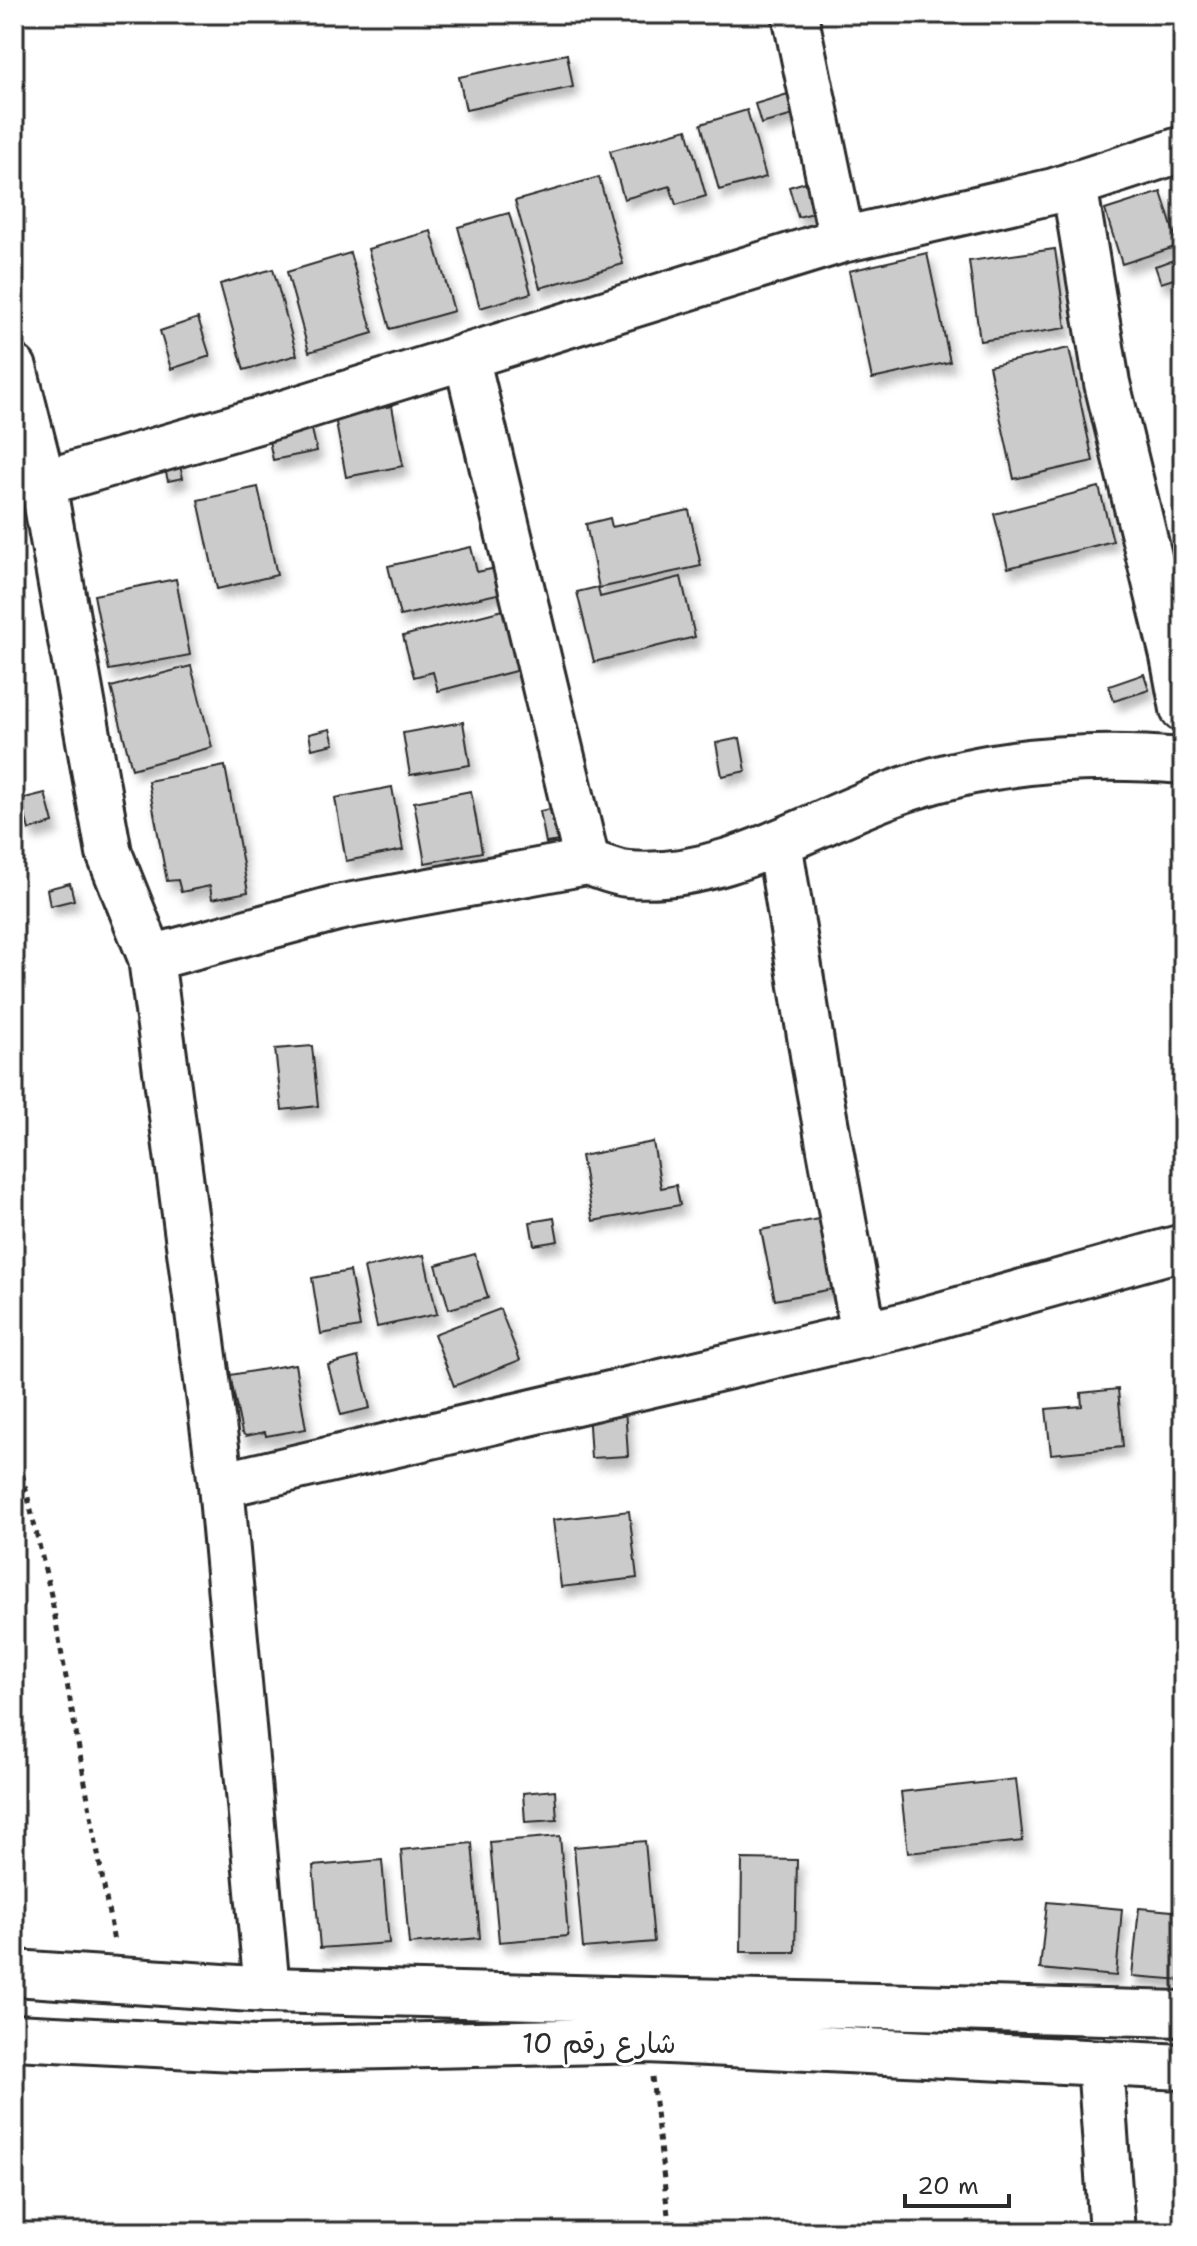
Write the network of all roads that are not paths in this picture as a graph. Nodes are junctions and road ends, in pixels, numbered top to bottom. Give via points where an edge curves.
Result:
1 (795, 14) edge
2 (1183, 149) edge
3 (1074, 184) junction
4 (842, 240) junction
5 (466, 356) junction
6 (14, 368) edge
7 (43, 483) junction
8 (1183, 709) edge
9 (1183, 761) edge
10 (779, 842) junction
11 (587, 862) junction
12 (151, 958) junction
13 (1183, 1247) edge
14 (864, 1335) junction
15 (221, 1485) junction
16 (14, 1973) edge
17 (267, 1990) junction
18 (1183, 2014) edge
19 (14, 2037) edge
20 (1100, 2063) junction
21 (1183, 2067) edge
22 (1112, 2232) edge

1 - 4 street
2 - 3 street
3 - 4 street
3 - 8 street via 1107,383
4 - 5 street
5 - 7 street
5 - 11 street
6 - 7 street
7 - 12 street via 109,853
9 - 10 street via 1073,757 975,772 907,788
10 - 11 street via 676,873 626,874
10 - 14 street
11 - 12 street via 337,908
12 - 15 street
13 - 14 street
14 - 15 street
15 - 17 street
16 - 17 street, شارع رقم 10
17 - 18 street, شارع رقم 10
19 - 20 street, شارع رقم 10 via 255,2049 648,2040
20 - 21 street, شارع رقم 10
20 - 22 street

